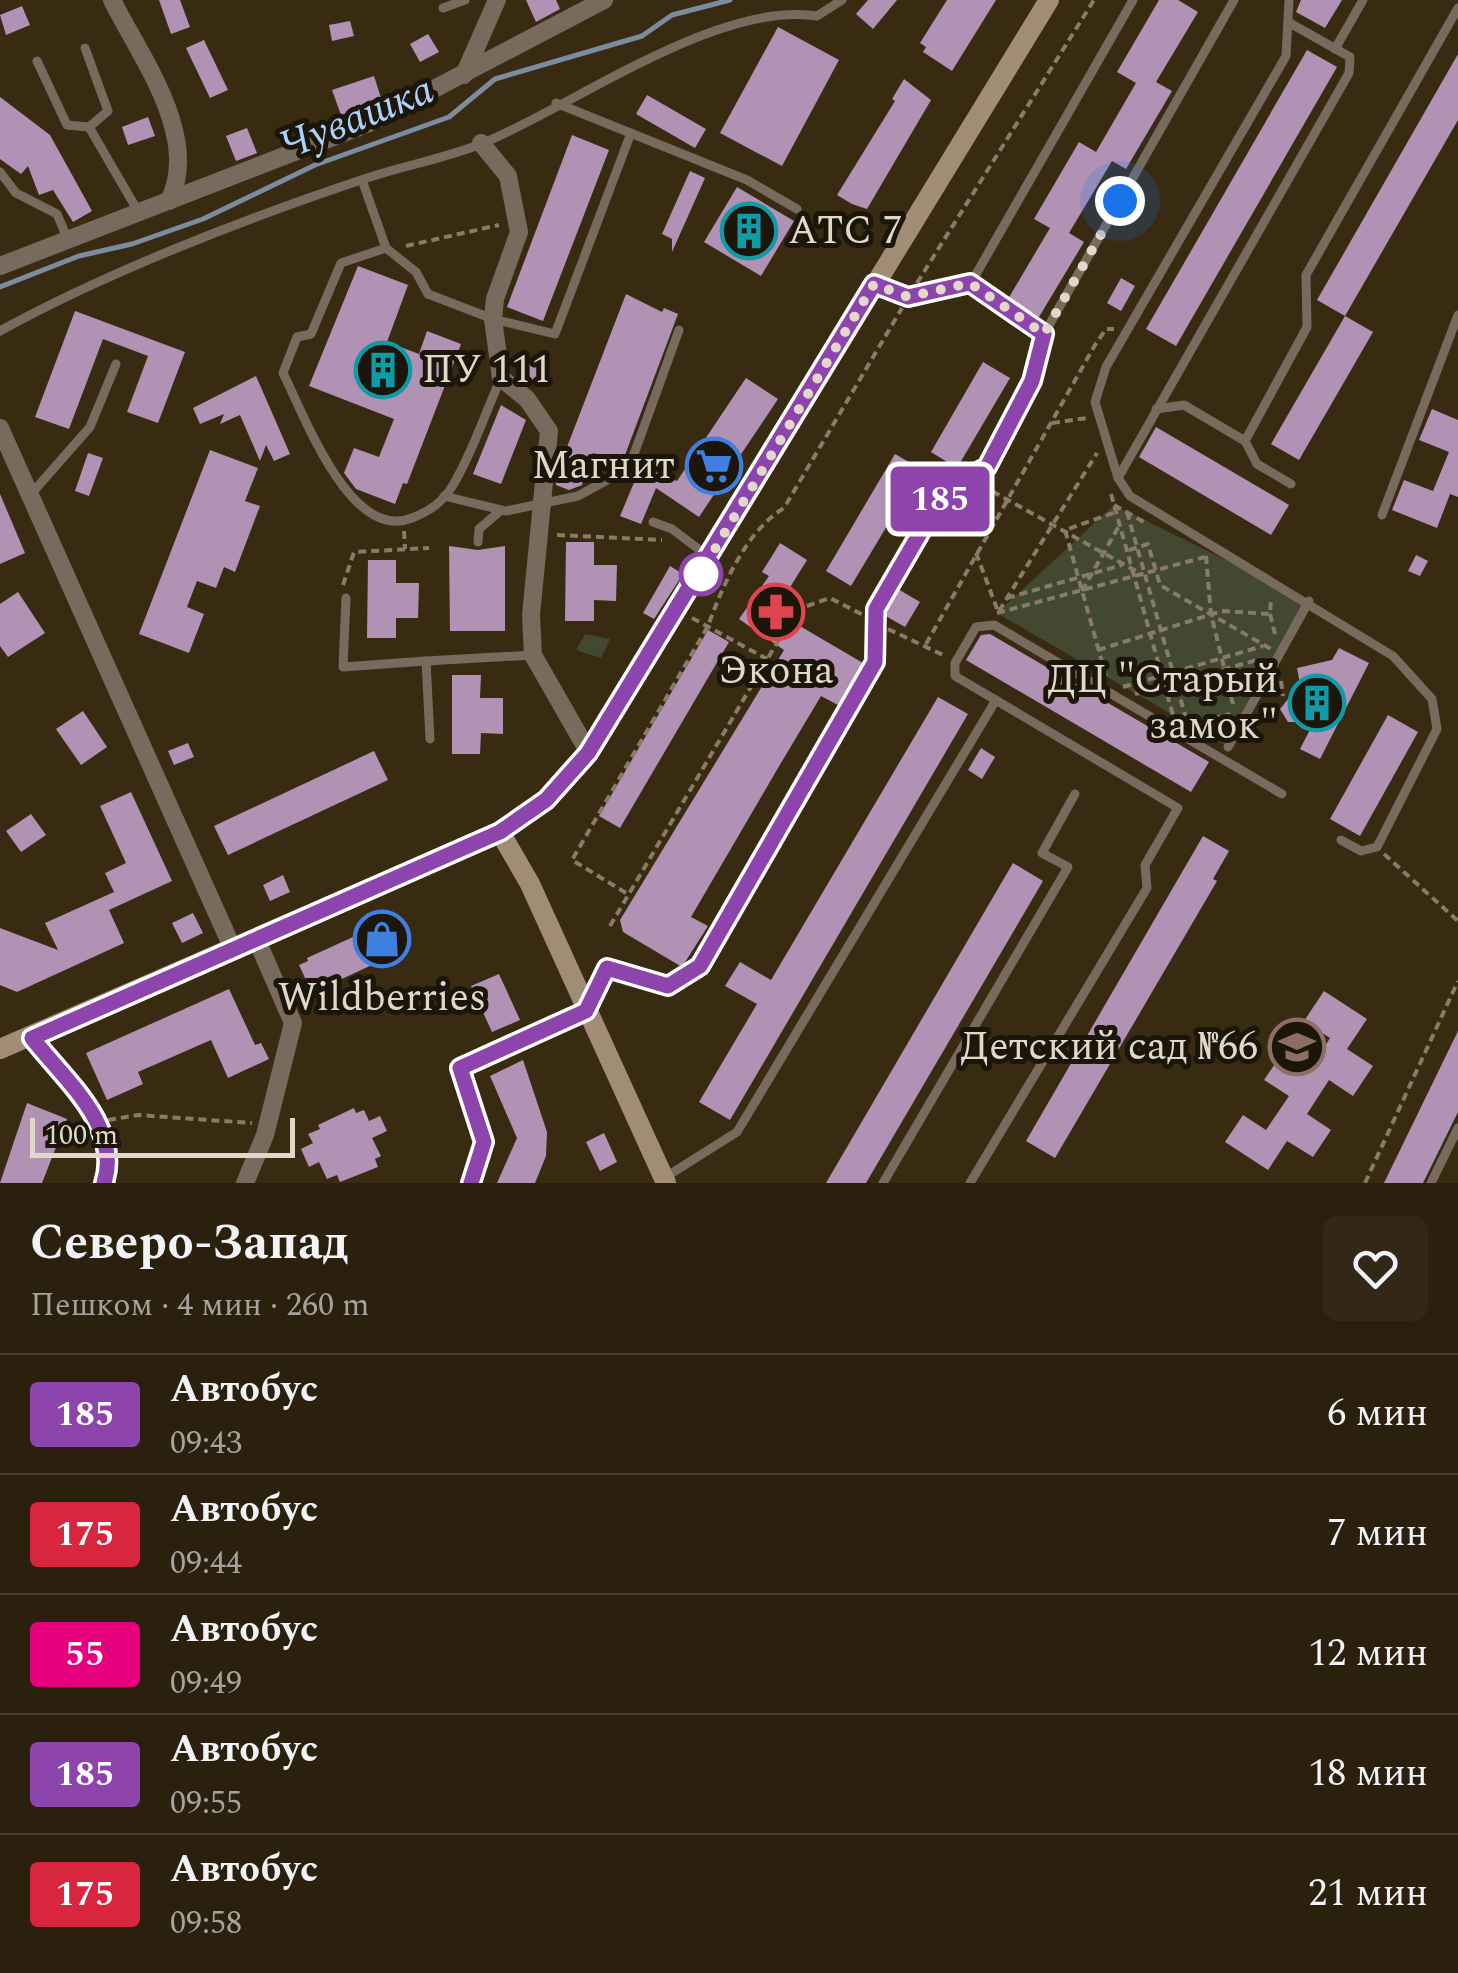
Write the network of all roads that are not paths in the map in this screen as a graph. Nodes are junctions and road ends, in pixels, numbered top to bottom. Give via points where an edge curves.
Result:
1 (112, 0) edge
2 (465, 0) edge
3 (496, 0) edge
4 (604, 0) edge
5 (842, 0) edge
6 (1049, 0) edge
7 (1133, 0) edge
8 (1234, 0) edge
9 (1290, 0) edge
10 (1363, 0) edge
11 (443, 8) dead end
12 (1458, 8) edge
13 (1288, 22) junction
14 (85, 48) dead end
15 (1335, 49) junction
16 (37, 60) dead end
17 (464, 75) junction
18 (556, 103) junction
19 (88, 127) junction
20 (630, 133) junction
21 (481, 143) junction
22 (0, 172) edge
23 (362, 180) junction
24 (169, 201) junction
25 (797, 209) dead end
26 (138, 213) junction
27 (68, 240) junction
28 (386, 248) junction
29 (0, 266) edge
30 (970, 283) junction
31 (874, 284) junction
32 (1458, 315) edge
33 (493, 320) junction
34 (679, 330) dead end
35 (0, 332) edge
36 (1044, 334) junction
37 (116, 364) dead end
38 (501, 378) junction
39 (1156, 409) junction
40 (0, 428) edge
41 (1245, 441) junction
42 (1118, 478) junction
43 (1292, 484) dead end
44 (32, 493) junction
45 (444, 496) junction
46 (540, 504) junction
47 (500, 511) junction
48 (1382, 515) dead end
49 (652, 522) dead end
50 (478, 542) dead end
51 (711, 558) junction
52 (346, 598) road end
53 (1308, 602) junction
54 (533, 656) junction
55 (426, 660) junction
56 (996, 700) junction
57 (430, 739) dead end
58 (1228, 746) dead end
59 (588, 753) junction
60 (1075, 794) dead end
61 (1282, 794) dead end
62 (500, 832) junction
63 (1341, 840) dead end
64 (256, 938) junction
65 (232, 947) junction
66 (586, 1011) junction
67 (32, 1038) junction
68 (0, 1049) edge
69 (1458, 1128) edge
70 (665, 1181) edge
71 (104, 1183) edge
72 (245, 1183) edge
73 (471, 1183) edge
74 (883, 1183) edge
75 (970, 1183) edge
76 (1431, 1183) edge

1 - 24 street via 179,135
2 - 11 lane
3 - 17 street
4 - 17 street
5 - 18 lane via 817,16 792,12 729,27
6 - 31 main road
7 - 30 lane
8 - 36 lane
9 - 13 lane
10 - 15 lane
12 - 41 lane via 1306,275 1308,327
13 - 15 lane
13 - 42 lane via 1286,56 1106,366 1094,402
14 - 19 lane via 108,111
15 - 39 lane via 1350,57 1348,73
16 - 19 lane via 67,125
17 - 24 street via 369,123
18 - 20 lane
18 - 21 lane
19 - 26 lane
20 - 25 lane via 747,180
20 - 33 lane via 555,334
21 - 23 lane
21 - 33 street via 508,176 519,232
22 - 27 lane via 16,193 57,214
23 - 28 lane
23 - 35 lane via 60,298
24 - 26 street
26 - 27 street
27 - 29 street
28 - 33 lane via 416,272 428,294
28 - 45 lane via 341,264 311,334 297,337 283,374 342,488 362,511 404,521 433,509
30 - 31 lane via 908,297
30 - 36 lane
31 - 51 main road
32 - 48 lane
33 - 38 street
34 - 46 lane via 629,468 578,496
36 - 66 lane via 1023,398 987,467 945,490 876,609 875,662 700,966 668,986 607,968
37 - 44 lane via 90,427
38 - 45 lane
38 - 46 street via 528,398 549,431
39 - 41 lane via 1184,405
39 - 42 lane
40 - 44 street
41 - 43 lane via 1257,464
42 - 53 lane via 1148,508
44 - 65 street
45 - 47 lane
46 - 47 lane
46 - 54 street
47 - 50 lane via 478,529
49 - 51 lane
51 - 59 main road
52 - 55 lane via 343,668
53 - 58 lane
53 - 63 lane via 1392,656 1432,699 1437,729 1377,848 1361,851
54 - 55 lane
54 - 59 street
55 - 57 lane
56 - 61 lane via 955,676 955,663 976,627 994,625
56 - 70 lane via 737,1132
56 - 75 lane via 1178,808 1145,866 1148,888
59 - 62 main road via 546,800
60 - 74 lane via 1042,854 1068,867
62 - 64 main road
62 - 66 main road
64 - 65 main road
64 - 72 street via 293,1022
65 - 67 main road
66 - 70 main road
66 - 73 lane via 460,1068 484,1142
67 - 68 main road
67 - 71 lane via 105,1132 111,1162
69 - 76 lane

